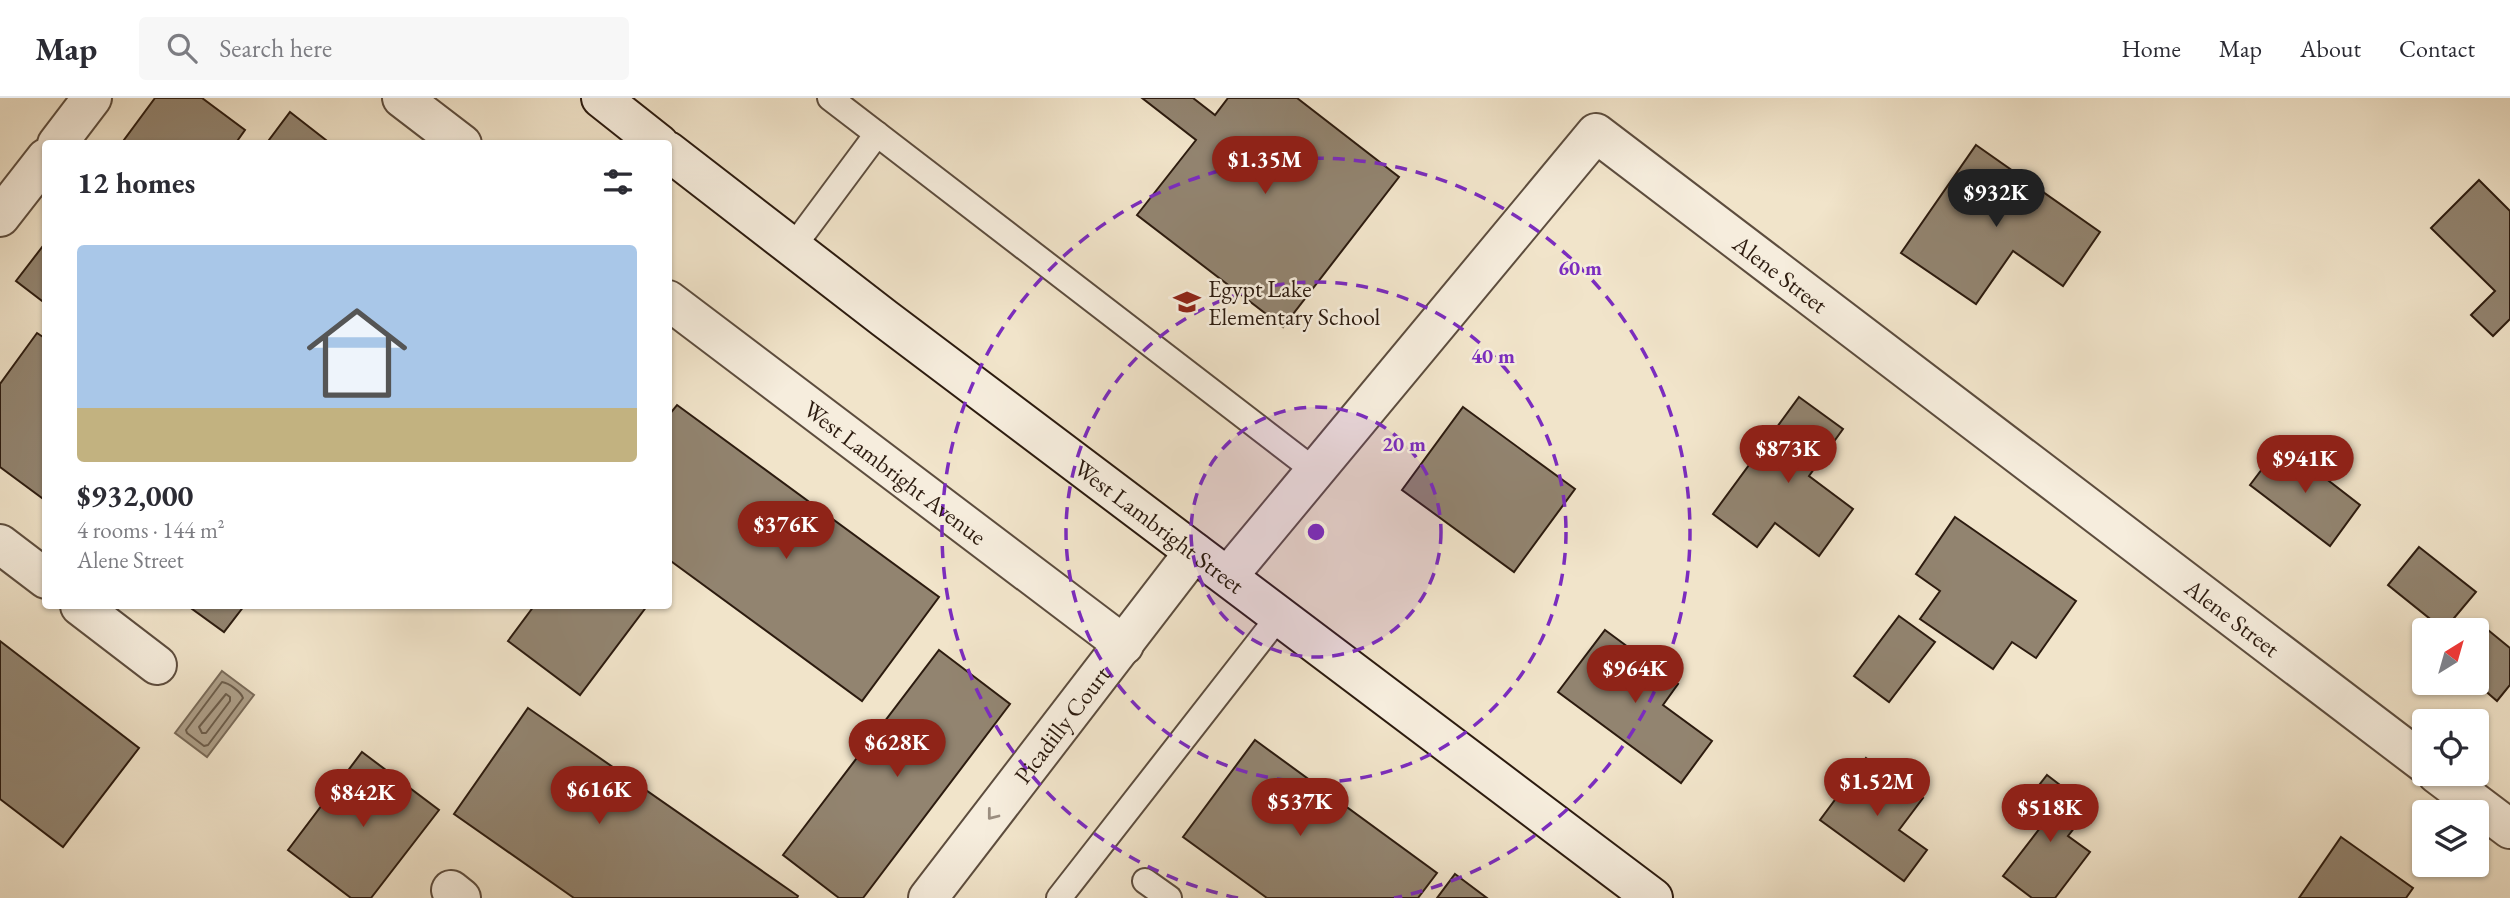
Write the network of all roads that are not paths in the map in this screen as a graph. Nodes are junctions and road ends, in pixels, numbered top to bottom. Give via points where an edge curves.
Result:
1 (92, 98) edge
2 (402, 98) edge
3 (601, 98) edge
4 (830, 98) edge
5 (877, 134) junction
6 (60, 140) edge
7 (457, 140) edge
8 (654, 140) edge
9 (672, 154) edge
10 (42, 163) edge
11 (0, 217) edge
12 (793, 247) junction
13 (672, 303) edge
14 (1315, 471) junction
15 (0, 544) edge
16 (1194, 552) junction
17 (42, 576) edge
18 (1228, 576) junction
19 (84, 609) edge
20 (1280, 615) junction
21 (1124, 645) junction
22 (157, 665) dead end
23 (2412, 755) edge
24 (2453, 786) edge
25 (2510, 829) edge
26 (1145, 881) dead end
27 (928, 898) edge
28 (1059, 898) edge
29 (1169, 898) edge
30 (1653, 898) edge

1 - 6 street
2 - 7 street
3 - 8 street
4 - 5 lane
5 - 12 lane
5 - 14 lane
9 - 12 street, West Lambright Street
10 - 11 street
12 - 16 street, West Lambright Street
13 - 21 street, West Lambright Avenue
14 - 18 street, Alene Street
14 - 23 street, Alene Street via 1596,133
15 - 17 street
16 - 18 street, West Lambright Street
16 - 21 street, Picadilly Court
18 - 20 street, West Lambright Street
19 - 22 street
20 - 28 lane
20 - 30 street, West Lambright Street
21 -> 27 street, Picadilly Court
24 - 25 street
26 - 29 lane

